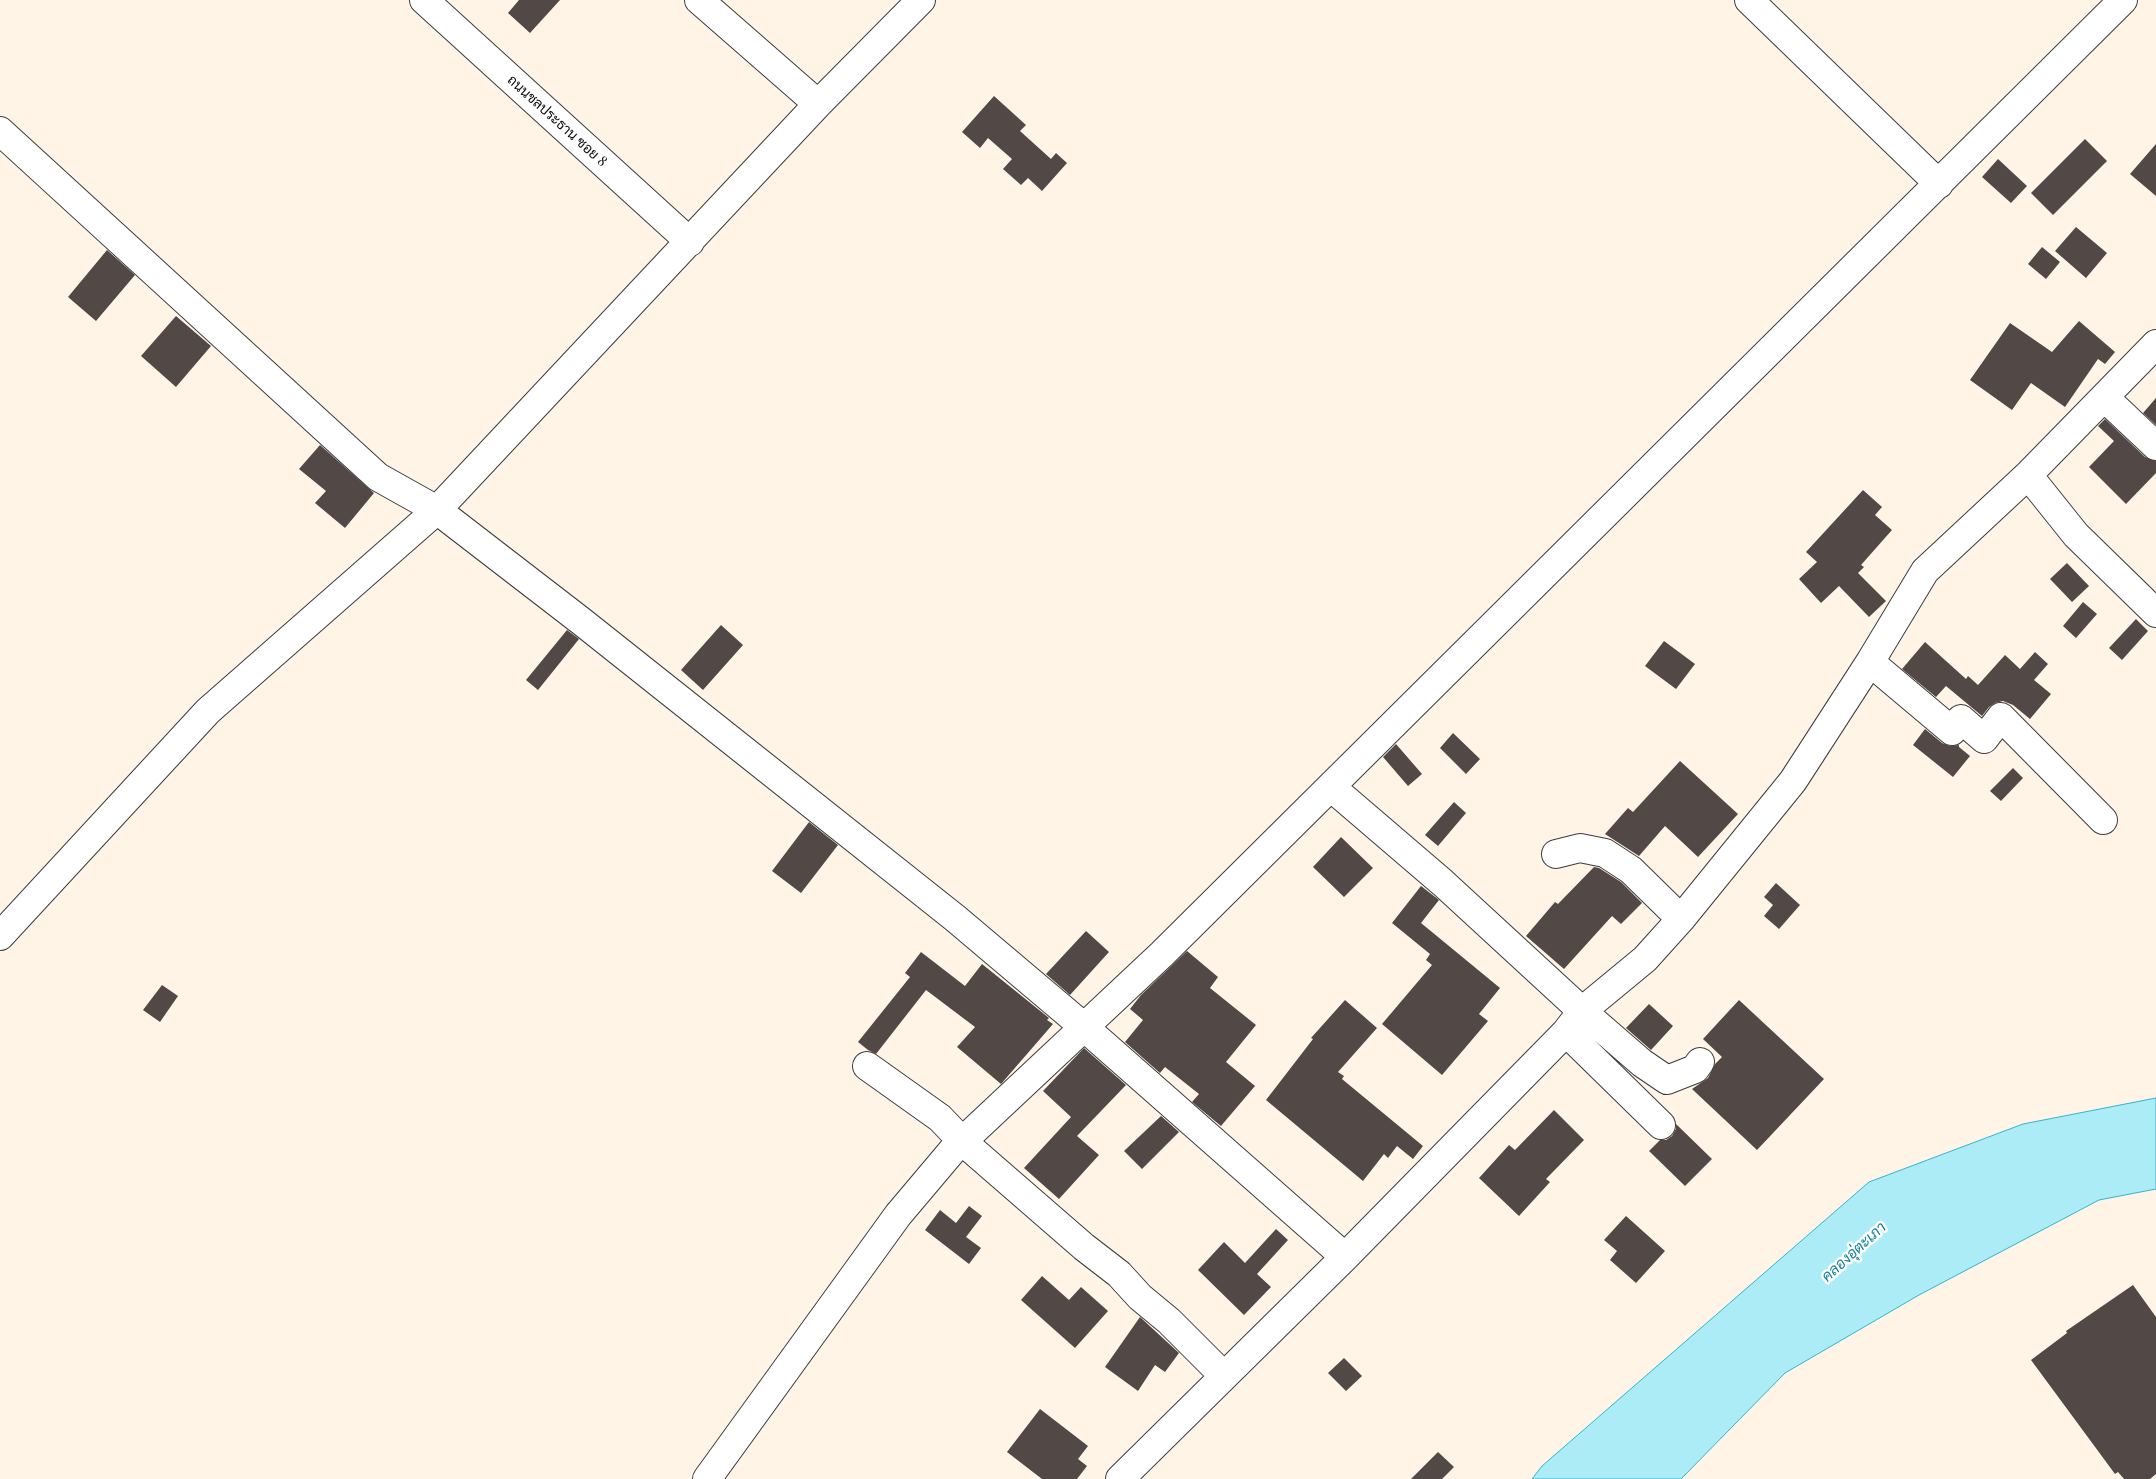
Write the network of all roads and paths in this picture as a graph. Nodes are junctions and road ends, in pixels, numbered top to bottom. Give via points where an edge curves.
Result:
1 (424, 0) edge
2 (699, 0) edge
3 (921, 0) edge
4 (1749, 0) edge
5 (2123, 0) edge
6 (818, 104) junction
7 (0, 131) edge
8 (1939, 184) junction
9 (690, 242) junction
10 (2155, 347) edge
11 (2105, 398) junction
12 (2156, 446) edge
13 (2028, 475) junction
14 (437, 510) junction
15 (2156, 613) edge
16 (1870, 662) junction
17 (1331, 787) junction
18 (2102, 820) dead end
19 (1556, 854) dead end
20 (1681, 919) junction
21 (0, 936) edge
22 (1574, 1021) junction
23 (1084, 1027) junction
24 (1700, 1062) dead end
25 (867, 1066) dead end
26 (1661, 1125) dead end
27 (962, 1141) junction
28 (1345, 1257) junction
29 (1224, 1376) junction
30 (707, 1479) edge
31 (1120, 1479) edge

1 - 9 street, ถนนชลประธาน ซอย 8
2 - 6 street
3 - 6 street
4 - 8 street
5 - 8 street
6 - 9 street
7 - 14 street via 378,477
8 - 17 street
9 - 14 street
10 - 11 street
11 - 12 street
11 - 13 street
13 - 15 street via 2076,535
13 - 16 street via 1925,571
14 - 21 street via 208,711
14 - 23 street via 955,918
16 - 18 street via 1952,731 1961,719 1984,739 2001,717
16 - 20 street via 1793,781
17 - 22 street via 1443,883
17 - 23 street
19 - 20 street via 1580,848 1605,853 1631,870
20 - 22 street via 1645,959
22 - 24 street via 1667,1080 1695,1069
22 - 26 street
22 - 28 street
23 - 27 street
23 - 28 street
25 - 27 street via 940,1118
27 - 29 street via 1084,1247 1120,1274
27 - 30 street via 898,1215
28 - 29 street
29 - 31 street

